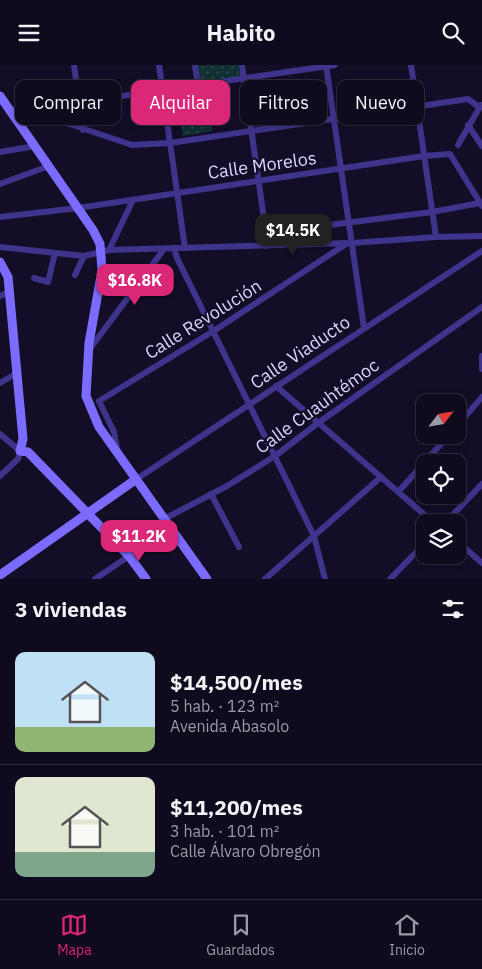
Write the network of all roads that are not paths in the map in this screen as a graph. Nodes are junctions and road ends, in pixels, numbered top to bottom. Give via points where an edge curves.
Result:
1 (74, 65) edge
2 (159, 65) edge
3 (195, 65) edge
4 (242, 65) edge
5 (335, 65) edge
6 (410, 65) edge
7 (326, 66) edge
8 (244, 79) junction
9 (76, 80) edge
10 (161, 80) edge
11 (197, 80) edge
12 (412, 80) edge
13 (230, 81) edge
14 (0, 96) edge
15 (481, 105) edge
16 (424, 107) edge
17 (12, 112) junction
18 (15, 112) edge
19 (334, 118) junction
20 (337, 118) edge
21 (69, 125) edge
22 (82, 125) edge
23 (168, 125) edge
24 (419, 125) edge
25 (468, 125) junction
26 (83, 130) junction
27 (252, 131) junction
28 (170, 143) junction
29 (458, 145) dead end
30 (35, 146) junction
31 (482, 147) edge
32 (0, 152) edge
33 (424, 156) junction
34 (49, 166) junction
35 (342, 169) junction
36 (259, 181) junction
37 (0, 184) edge
38 (176, 193) junction
39 (133, 200) junction
40 (481, 204) edge
41 (78, 208) junction
42 (432, 212) junction
43 (0, 217) edge
44 (349, 223) junction
45 (266, 233) junction
46 (482, 236) edge
47 (436, 237) junction
48 (350, 243) junction
49 (266, 246) junction
50 (0, 247) edge
51 (174, 248) junction
52 (185, 248) junction
53 (164, 249) junction
54 (105, 251) junction
55 (482, 251) edge
56 (55, 253) junction
57 (84, 257) junction
58 (0, 262) edge
59 (75, 275) dead end
60 (34, 278) dead end
61 (10, 291) junction
62 (0, 296) edge
63 (482, 307) edge
64 (364, 328) junction
65 (212, 332) junction
66 (88, 351) junction
67 (482, 356) edge
68 (482, 369) edge
69 (17, 373) junction
70 (0, 383) edge
71 (276, 386) junction
72 (482, 397) edge
73 (248, 405) junction
74 (466, 416) edge
75 (318, 423) junction
76 (0, 434) edge
77 (441, 444) edge
78 (20, 451) junction
79 (117, 452) junction
80 (275, 456) junction
81 (0, 476) edge
82 (381, 477) junction
83 (135, 480) junction
84 (482, 484) edge
85 (399, 491) junction
86 (212, 494) junction
87 (88, 514) junction
88 (424, 514) edge
89 (454, 514) edge
90 (166, 522) junction
91 (314, 536) junction
92 (239, 547) dead end
93 (466, 549) edge
94 (416, 552) edge
95 (129, 555) junction
96 (482, 563) edge
97 (103, 573) junction
98 (0, 575) edge
99 (95, 579) edge
100 (108, 579) edge
101 (146, 579) edge
102 (206, 579) edge
103 (265, 579) edge
104 (325, 579) edge
105 (390, 579) edge

1 - 9 street
2 - 10 street
3 - 11 street
4 - 8 street
5 - 7 street
6 - 12 street
7 - 8 street
7 - 19 street
8 - 13 street
8 - 27 street
14 - 17 main road
15 - 16 street via 468,99
15 - 25 street
17 - 18 street
17 - 30 main road
19 - 20 street
19 - 27 street
19 - 35 street
21 - 26 street
22 - 26 street
23 - 28 street
24 - 33 street
25 - 29 street
25 - 31 street
26 - 28 street via 132,145
27 - 28 street
27 - 36 street
28 - 38 street
30 - 32 street
30 - 34 main road
33 - 35 street, Calle Morelos
33 - 40 street, Calle Morelos via 450,154
33 - 42 street
34 - 37 street
34 - 41 main road
35 - 36 street, Calle Morelos
35 - 44 street
36 - 38 street, Calle Morelos
36 - 45 street
38 - 39 street, Calle Morelos
38 - 52 street
39 - 41 street, Calle Morelos
39 - 54 street
40 - 42 street
41 - 43 street, Calle Morelos
41 - 54 main road
42 - 44 street
42 - 47 street
44 - 45 street
44 - 48 street
45 - 49 street
46 - 47 street
47 - 48 street
48 - 49 street
48 - 64 street
48 - 65 street, Calle Revolución
49 - 52 street
50 - 56 street
51 - 52 street
51 - 53 street
51 - 65 street
53 - 54 street
53 - 66 street
54 - 57 street
54 - 66 main road
55 - 64 street, Calle Viaducto
56 - 57 street
56 - 60 street via 48,282
57 - 59 street
58 - 61 main road via 8,277
61 - 62 street
61 - 69 main road
63 - 75 street, Calle Cuauhtémoc
64 - 71 street, Calle Viaducto
65 - 73 street
65 - 79 street, Calle Revolución via 99,401 114,432
66 - 79 main road via 86,396 100,427
67 - 68 street
69 - 70 street
69 - 78 main road via 23,439
71 - 73 street, Calle Viaducto
71 - 75 street
72 - 74 street
73 - 80 street
73 - 83 street, Calle Viaducto
75 - 80 street, Calle Cuauhtémoc
75 - 82 street
76 - 78 street
77 - 85 street
78 - 81 street via 18,459
78 - 87 main road via 28,452
79 - 83 main road
80 - 86 street, Calle Cuauhtémoc
80 - 91 street
82 - 85 street
82 - 91 street
83 - 87 main road
83 - 90 main road
84 - 89 street
85 - 88 street
86 - 90 street, Calle Cuauhtémoc
86 - 92 street
87 - 95 main road
87 - 98 main road
90 - 95 street, Calle Cuauhtémoc
90 - 102 main road
91 - 103 street
91 - 104 street
93 - 96 street
94 - 105 street
95 - 97 street, Calle Cuauhtémoc
95 - 101 main road
97 - 99 street, Calle Cuauhtémoc
97 - 100 street

